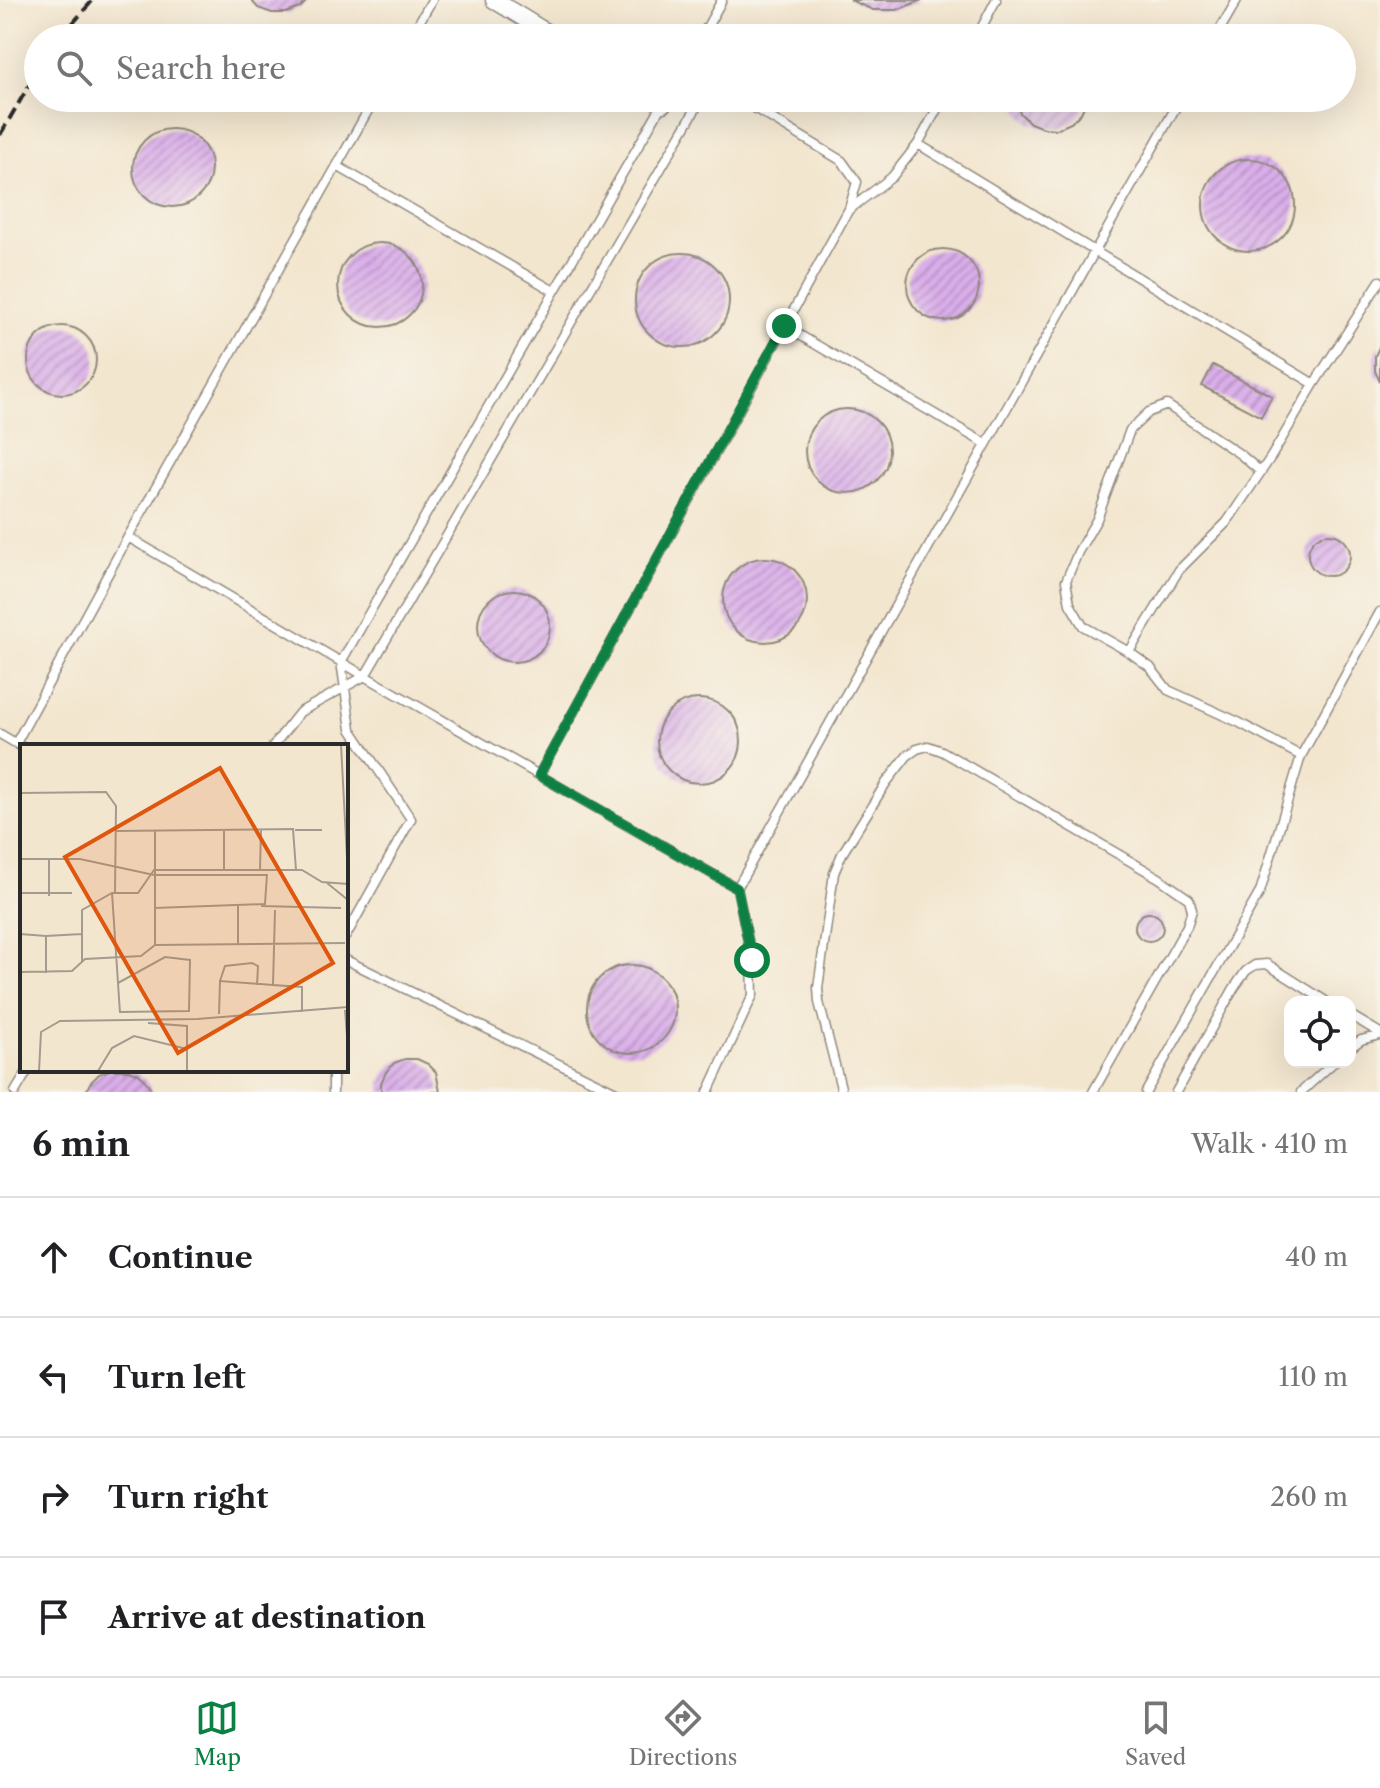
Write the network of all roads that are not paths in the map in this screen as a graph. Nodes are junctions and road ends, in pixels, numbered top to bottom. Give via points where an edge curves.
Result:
1 (432, 0) edge
2 (494, 0) edge
3 (722, 0) edge
4 (996, 0) edge
5 (1237, 0) edge
6 (418, 24) edge
7 (533, 24) edge
8 (709, 24) edge
9 (983, 24) edge
10 (1223, 24) edge
11 (367, 112) edge
12 (654, 112) edge
13 (694, 112) edge
14 (761, 112) edge
15 (935, 112) edge
16 (1173, 112) edge
17 (918, 144) junction
18 (337, 166) junction
19 (849, 209) junction
20 (1095, 251) junction
21 (1380, 281) edge
22 (554, 291) junction
23 (784, 326) junction
24 (1314, 384) junction
25 (986, 444) junction
26 (1261, 472) junction
27 (128, 537) junction
28 (1380, 612) edge
29 (1129, 652) junction
30 (341, 662) junction
31 (365, 676) junction
32 (345, 687) junction
33 (0, 734) edge
34 (275, 744) edge
35 (19, 745) edge
36 (1301, 756) junction
37 (539, 775) junction
38 (737, 888) junction
39 (348, 932) edge
40 (348, 961) edge
41 (1318, 996) edge
42 (1356, 1019) edge
43 (1380, 1034) edge
44 (1356, 1044) edge
45 (1327, 1068) edge
46 (27, 1072) edge
47 (15, 1092) edge
48 (616, 1092) edge
49 (708, 1092) edge
50 (842, 1092) edge
51 (1093, 1092) edge
52 (1146, 1092) edge
53 (1176, 1092) edge
54 (1301, 1092) edge

1 - 6 lane
2 - 7 street
3 - 8 lane
4 - 9 lane
5 - 10 lane
11 - 18 lane
12 - 22 lane
13 - 31 lane
14 - 19 lane via 842,161 857,182
15 - 17 lane
16 - 20 lane
17 - 19 lane via 892,177
17 - 20 lane
18 - 22 lane
18 - 27 lane
19 - 23 lane
20 - 24 lane
20 - 25 lane
21 - 24 lane
22 - 30 lane
23 - 25 lane
23 - 37 lane
24 - 26 lane
25 - 38 lane
26 - 29 lane via 1227,522 1179,570
26 - 29 lane via 1167,405 1149,412 1130,430 1097,519 1066,581 1070,604 1083,626
27 - 30 lane
27 - 35 lane
28 - 36 lane
29 - 36 lane via 1168,690
30 - 31 lane
30 - 32 lane
31 - 32 lane
31 - 37 lane
32 - 34 lane via 300,712
32 - 39 lane via 351,729 411,819
33 - 35 lane
36 - 52 lane via 1260,892
37 - 38 lane
38 - 49 lane via 752,960 753,995
40 - 48 lane
41 - 53 lane via 1267,964 1246,971
42 - 43 lane
43 - 44 lane
45 - 54 lane
46 - 47 lane
50 - 51 lane via 818,988 834,873 886,783 907,756 928,746 1189,899 1187,926

